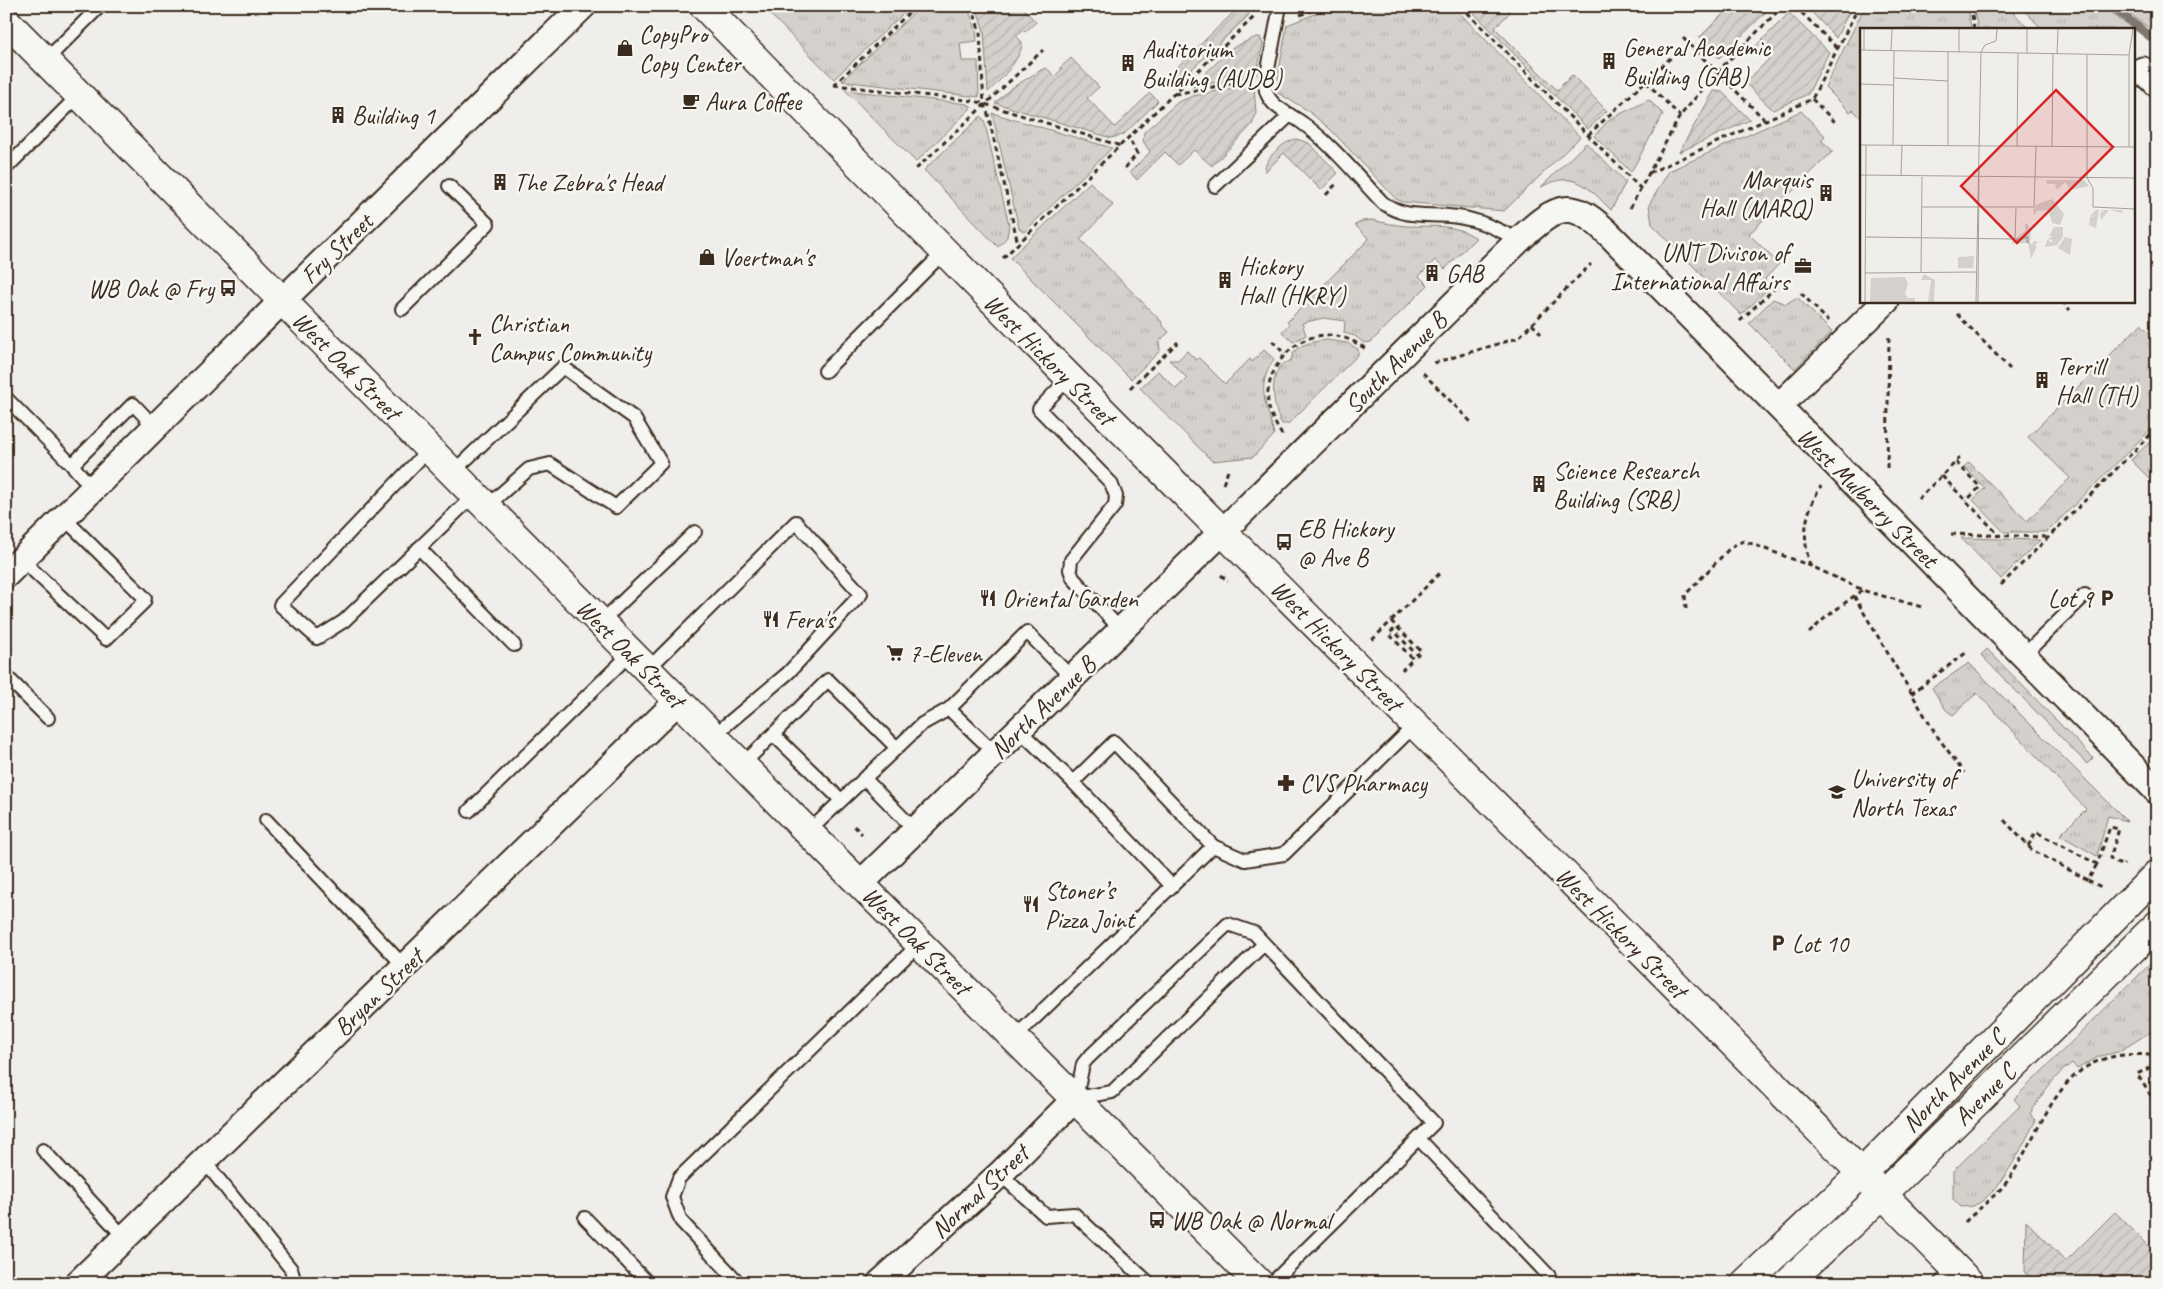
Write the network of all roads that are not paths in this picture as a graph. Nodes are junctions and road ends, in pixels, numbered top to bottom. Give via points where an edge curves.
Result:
1 (100, 6) edge
2 (583, 6) edge
3 (704, 6) edge
4 (1280, 6) edge
5 (6, 21) edge
6 (45, 61) junction
7 (2136, 73) edge
8 (2157, 84) edge
9 (79, 95) junction
10 (1290, 115) junction
11 (6, 168) edge
12 (449, 186) dead end
13 (1215, 186) dead end
14 (1576, 209) joint
15 (1519, 240) junction
16 (944, 252) junction
17 (283, 300) junction
18 (1885, 302) edge
19 (402, 310) dead end
20 (825, 371) dead end
21 (1069, 378) junction
22 (6, 398) edge
23 (1779, 406) junction
24 (155, 427) junction
25 (429, 449) junction
26 (72, 465) junction
27 (453, 472) junction
28 (93, 489) junction
29 (481, 500) junction
30 (64, 518) junction
31 (1223, 531) junction
32 (695, 532) dead end
33 (419, 548) junction
34 (14, 568) edge
35 (2086, 595) dead end
36 (601, 622) junction
37 (1121, 630) junction
38 (514, 645) dead end
39 (2024, 655) junction
40 (640, 661) junction
41 (6, 676) edge
42 (1072, 678) junction
43 (678, 700) junction
44 (949, 709) junction
45 (48, 718) dead end
46 (1416, 724) junction
47 (1019, 730) junction
48 (774, 735) junction
49 (714, 736) junction
50 (896, 747) junction
51 (995, 753) junction
52 (742, 765) junction
53 (864, 778) junction
54 (1073, 782) junction
55 (2157, 791) edge
56 (841, 800) junction
57 (469, 810) dead end
58 (266, 820) dead end
59 (916, 830) junction
60 (808, 832) junction
61 (1213, 846) junction
62 (2157, 874) edge
63 (860, 884) junction
64 (1172, 886) junction
65 (2157, 924) edge
66 (920, 943) junction
67 (1264, 944) junction
68 (404, 966) junction
69 (1015, 1037) junction
70 (1076, 1098) junction
71 (1419, 1139) junction
72 (43, 1150) dead end
73 (204, 1161) junction
74 (1862, 1173) junction
75 (1000, 1174) junction
76 (1883, 1194) junction
77 (585, 1218) dead end
78 (125, 1238) junction
79 (1955, 1278) edge
80 (1253, 1280) edge
81 (78, 1283) edge
82 (295, 1283) edge
83 (648, 1283) edge
84 (739, 1283) edge
85 (880, 1283) edge
86 (1149, 1283) edge
87 (1549, 1283) edge
88 (1745, 1283) edge
89 (1787, 1283) edge

1 - 6 lane
2 - 17 street, Fry Street
3 - 16 main road, West Hickory Street
4 - 10 lane via 1266,77 1266,94 1272,103
5 - 6 main road, West Oak Street
6 - 9 main road, West Oak Street
7 - 8 street via 2143,70
9 - 11 lane
9 - 17 main road, West Oak Street
10 - 13 lane
10 - 15 lane via 1318,136 1383,203 1396,212 1474,220
12 - 19 lane via 488,224
14 - 15 street, South Avenue B via 1554,212
14 - 23 street, West Mulberry Street via 1600,226
15 - 31 street, South Avenue B
16 - 20 lane
16 - 21 main road, West Hickory Street
17 - 24 street, Fry Street
17 - 25 main road, West Oak Street
18 - 23 street
21 - 31 main road, West Hickory Street
21 - 37 lane via 1039,409 1111,484 1116,496 1115,505 1071,560 1070,570 1073,578
22 - 26 lane
23 - 39 street, West Mulberry Street
24 - 26 lane via 132,404
24 - 28 street, Fry Street
25 - 27 main road, West Oak Street
25 - 33 lane via 280,605 317,638 344,621
26 - 28 lane
27 - 29 main road, West Oak Street
27 - 29 lane via 563,366 634,418 661,463 616,507 550,464 529,469
28 - 30 street, Fry Street
29 - 33 lane
29 - 36 main road, West Oak Street
30 - 34 street, Fry Street
30 - 34 lane via 145,598 144,602 106,639
31 - 37 street, North Avenue B
31 - 46 main road, West Hickory Street
32 - 36 lane
33 - 38 lane
35 - 39 lane
36 - 40 main road, West Oak Street
37 - 42 street, North Avenue B
39 - 55 street, West Mulberry Street
40 - 43 main road, West Oak Street
40 - 49 lane via 796,522 861,594 788,673
40 - 57 lane
41 - 45 lane
42 - 44 lane via 1027,632
42 - 47 street, North Avenue B
43 - 49 main road, West Oak Street
43 - 68 street, Bryan Street
44 - 50 lane via 922,724
44 - 51 lane
46 - 61 lane via 1284,854 1245,860
46 - 74 main road, West Hickory Street
47 - 51 street, North Avenue B
47 - 54 lane
48 - 50 lane via 828,680
48 - 52 lane
48 - 56 lane
49 - 52 main road, West Oak Street
50 - 53 lane
51 - 59 street, North Avenue B
52 - 60 main road, West Oak Street
53 - 56 lane
53 - 59 lane
54 - 61 lane via 1114,742
54 - 64 lane
56 - 60 lane
58 - 68 lane
59 - 63 street, North Avenue B
60 - 63 main road, West Oak Street
61 - 64 lane
62 - 74 main road, North Avenue C
63 - 66 main road, West Oak Street
64 - 69 lane
65 - 76 main road, Avenue C
66 - 69 main road, West Oak Street
66 - 84 lane via 679,1178 672,1197 681,1221
67 - 70 lane via 1112,1092
67 - 70 lane via 1254,933 1228,924 1087,1059
67 - 71 lane via 1434,1123
68 - 73 street, Bryan Street
69 - 70 main road, West Oak Street
70 - 75 street, Normal Street
70 - 80 main road, West Oak Street
71 - 80 lane
71 - 87 lane via 1549,1276
72 - 78 lane
73 - 78 street, Bryan Street
73 - 82 lane via 290,1269
74 - 76 main road, West Hickory Street
74 - 88 main road, North Avenue C
75 - 85 street, Normal Street
75 - 86 lane via 1046,1216 1074,1214
76 - 79 main road, West Hickory Street
76 - 89 main road, Avenue C
77 - 83 lane
78 - 81 street, Bryan Street

